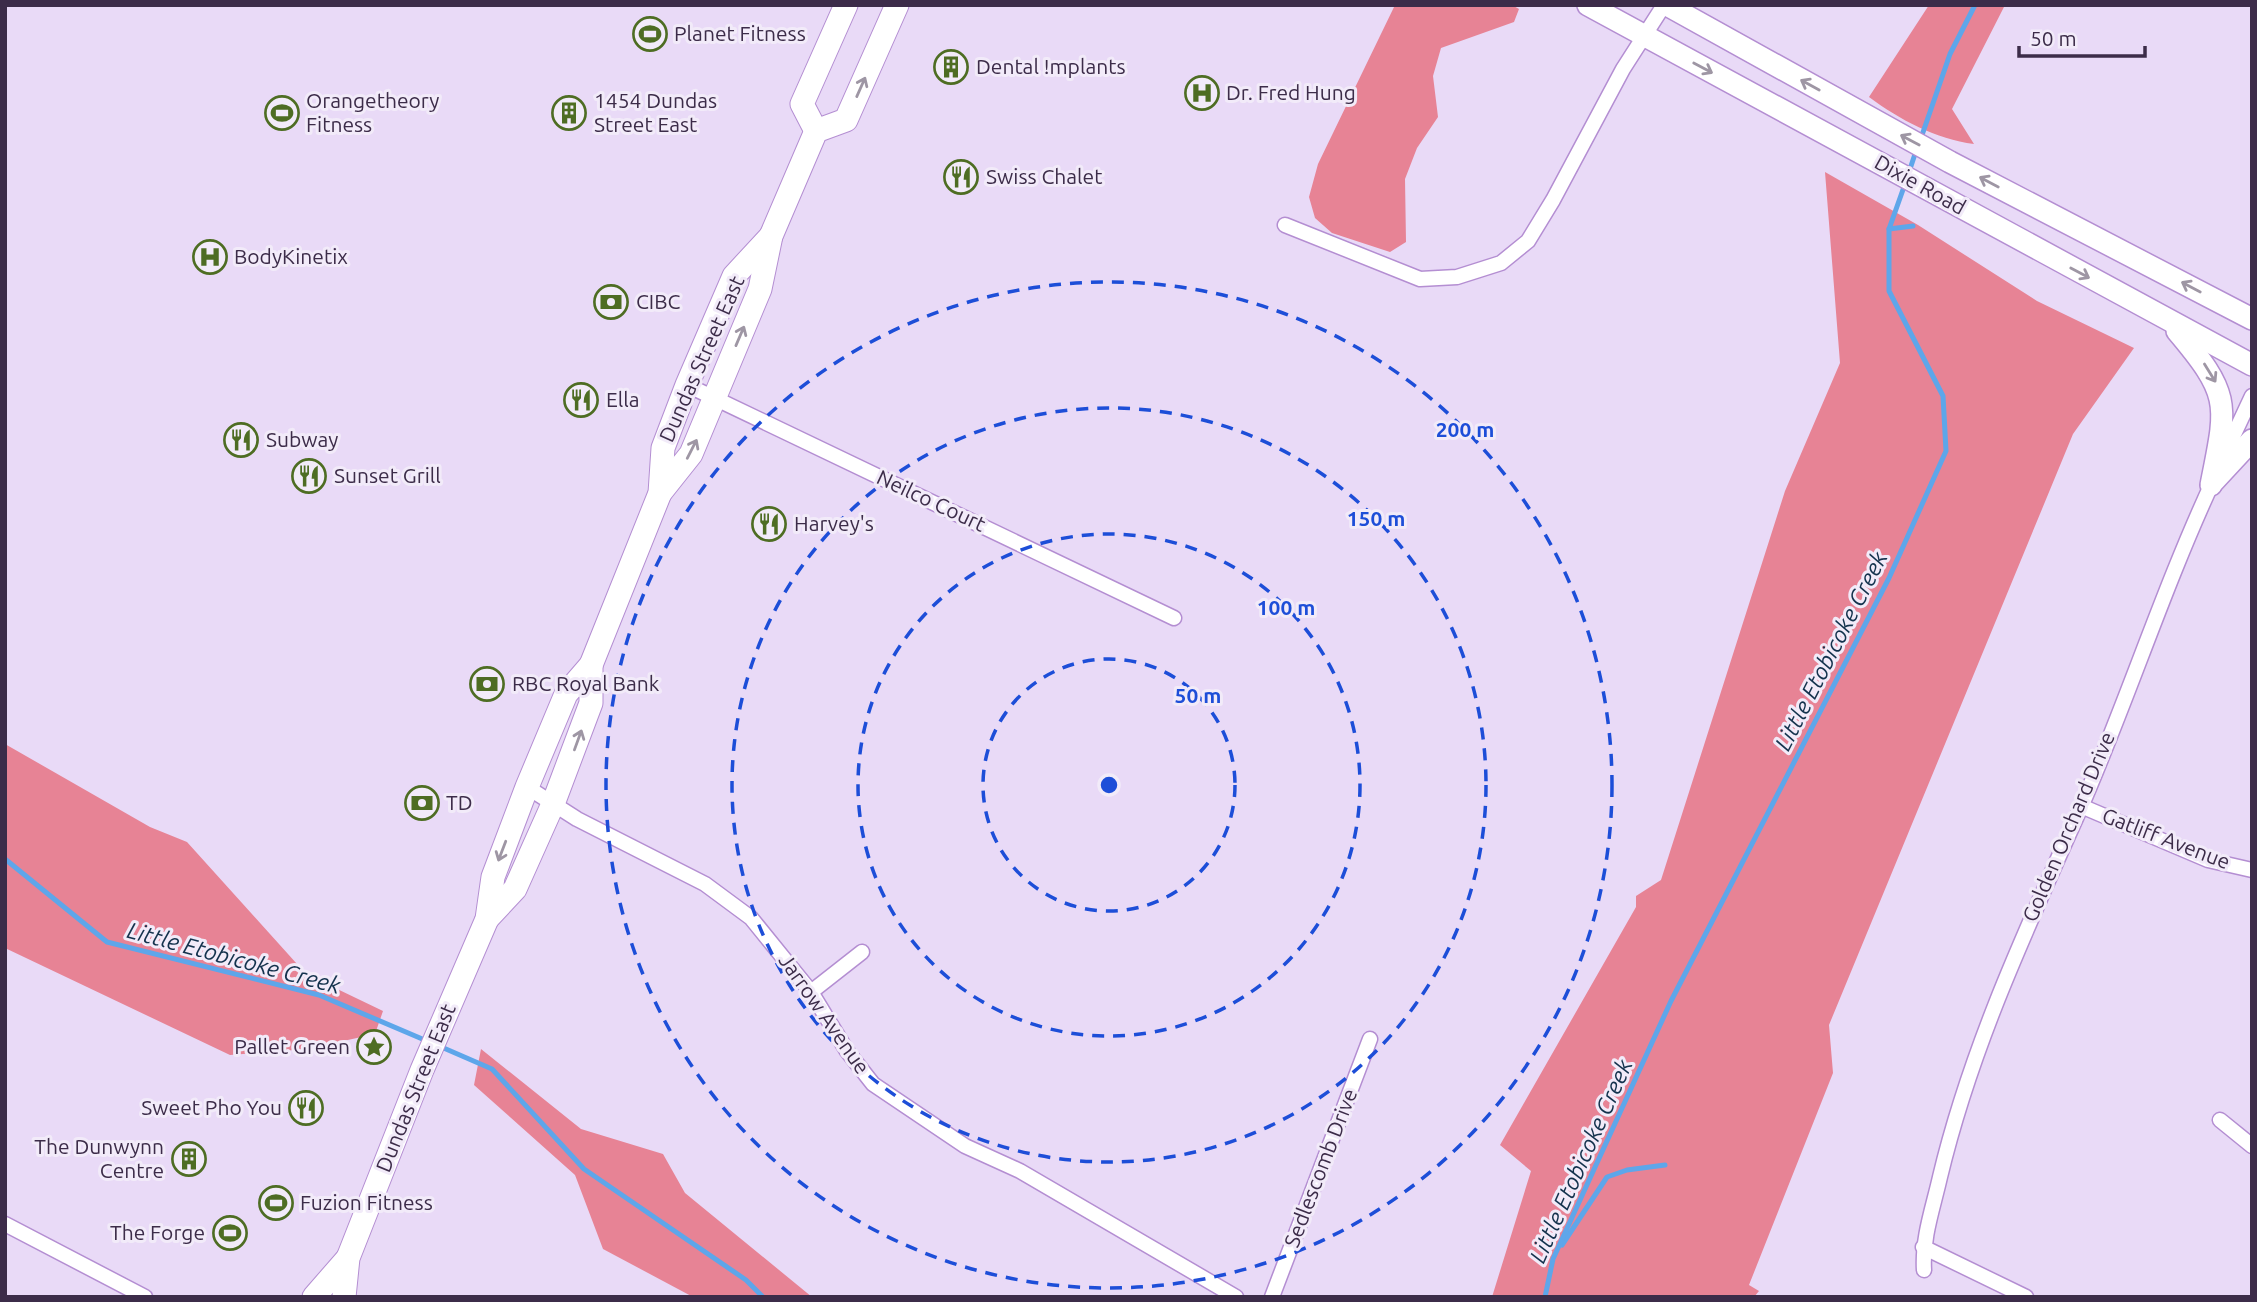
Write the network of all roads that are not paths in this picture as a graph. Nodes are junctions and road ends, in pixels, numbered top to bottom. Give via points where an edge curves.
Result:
1 (846, 5) edge
2 (897, 5) edge
3 (1588, 5) edge
4 (1666, 5) edge
5 (1643, 36) junction
6 (816, 131) junction
7 (1285, 225) dead end
8 (771, 236) junction
9 (2252, 319) edge
10 (2167, 320) junction
11 (2252, 365) edge
12 (687, 385) junction
13 (2252, 396) edge
14 (714, 399) junction
15 (2252, 440) edge
16 (2211, 485) junction
17 (660, 493) junction
18 (1174, 618) dead end
19 (591, 665) junction
20 (527, 787) junction
21 (553, 804) junction
22 (2081, 806) junction
23 (2252, 870) edge
24 (487, 919) junction
25 (862, 952) dead end
26 (811, 992) junction
27 (1370, 1039) dead end
28 (2220, 1120) dead end
29 (2252, 1146) edge
30 (5, 1224) edge
31 (1923, 1247) junction
32 (348, 1258) junction
33 (1924, 1270) dead end
34 (145, 1297) edge
35 (314, 1297) edge
36 (344, 1297) edge
37 (1236, 1297) edge
38 (1272, 1297) edge
39 (2026, 1297) edge

1 - 6 main road via 802,104
6 -> 2 main road via 846,120
3 - 5 main road, Dixie Road
4 - 5 street
9 -> 4 main road, Dixie Road via 1950,162
5 - 7 street via 1528,241 1501,263 1457,277 1420,279
5 -> 10 main road, Dixie Road
6 - 8 main road, Dundas Street East
8 - 12 main road, Dundas Street East via 734,276
14 -> 8 main road, Dundas Street East via 760,289
10 - 11 main road, Dixie Road
10 -> 16 main road via 2208,368 2219,390 2223,422
12 - 14 street, Neilco Court
12 - 17 main road, Dundas Street East via 663,448
13 - 16 street, Golden Orchard Drive
17 -> 14 main road, Dundas Street East via 691,454
14 - 18 street, Neilco Court
15 - 16 main road
16 - 22 street, Golden Orchard Drive
17 - 19 main road, Dundas Street East
19 - 20 main road, Dundas Street East via 566,694
21 -> 19 main road, Dundas Street East via 592,703
20 - 21 street, Jarrow Avenue
20 -> 24 main road, Dundas Street East via 493,877
21 - 24 main road, Dundas Street East via 515,889
21 - 26 street, Jarrow Avenue via 721,895 751,918
22 - 23 street, Gatliff Avenue via 2208,860
22 - 31 street, Golden Orchard Drive via 2025,930 1973,1063 1952,1126
24 - 32 main road, Dundas Street East
25 - 26 street
26 - 37 street, Jarrow Avenue via 873,1084 965,1146 1020,1171
27 - 38 street, Sedlescomb Drive
28 - 29 street
30 - 34 street
31 - 33 street, Golden Orchard Drive
31 - 39 street
32 - 35 main road, Dundas Street East
32 - 36 main road, Dundas Street East

